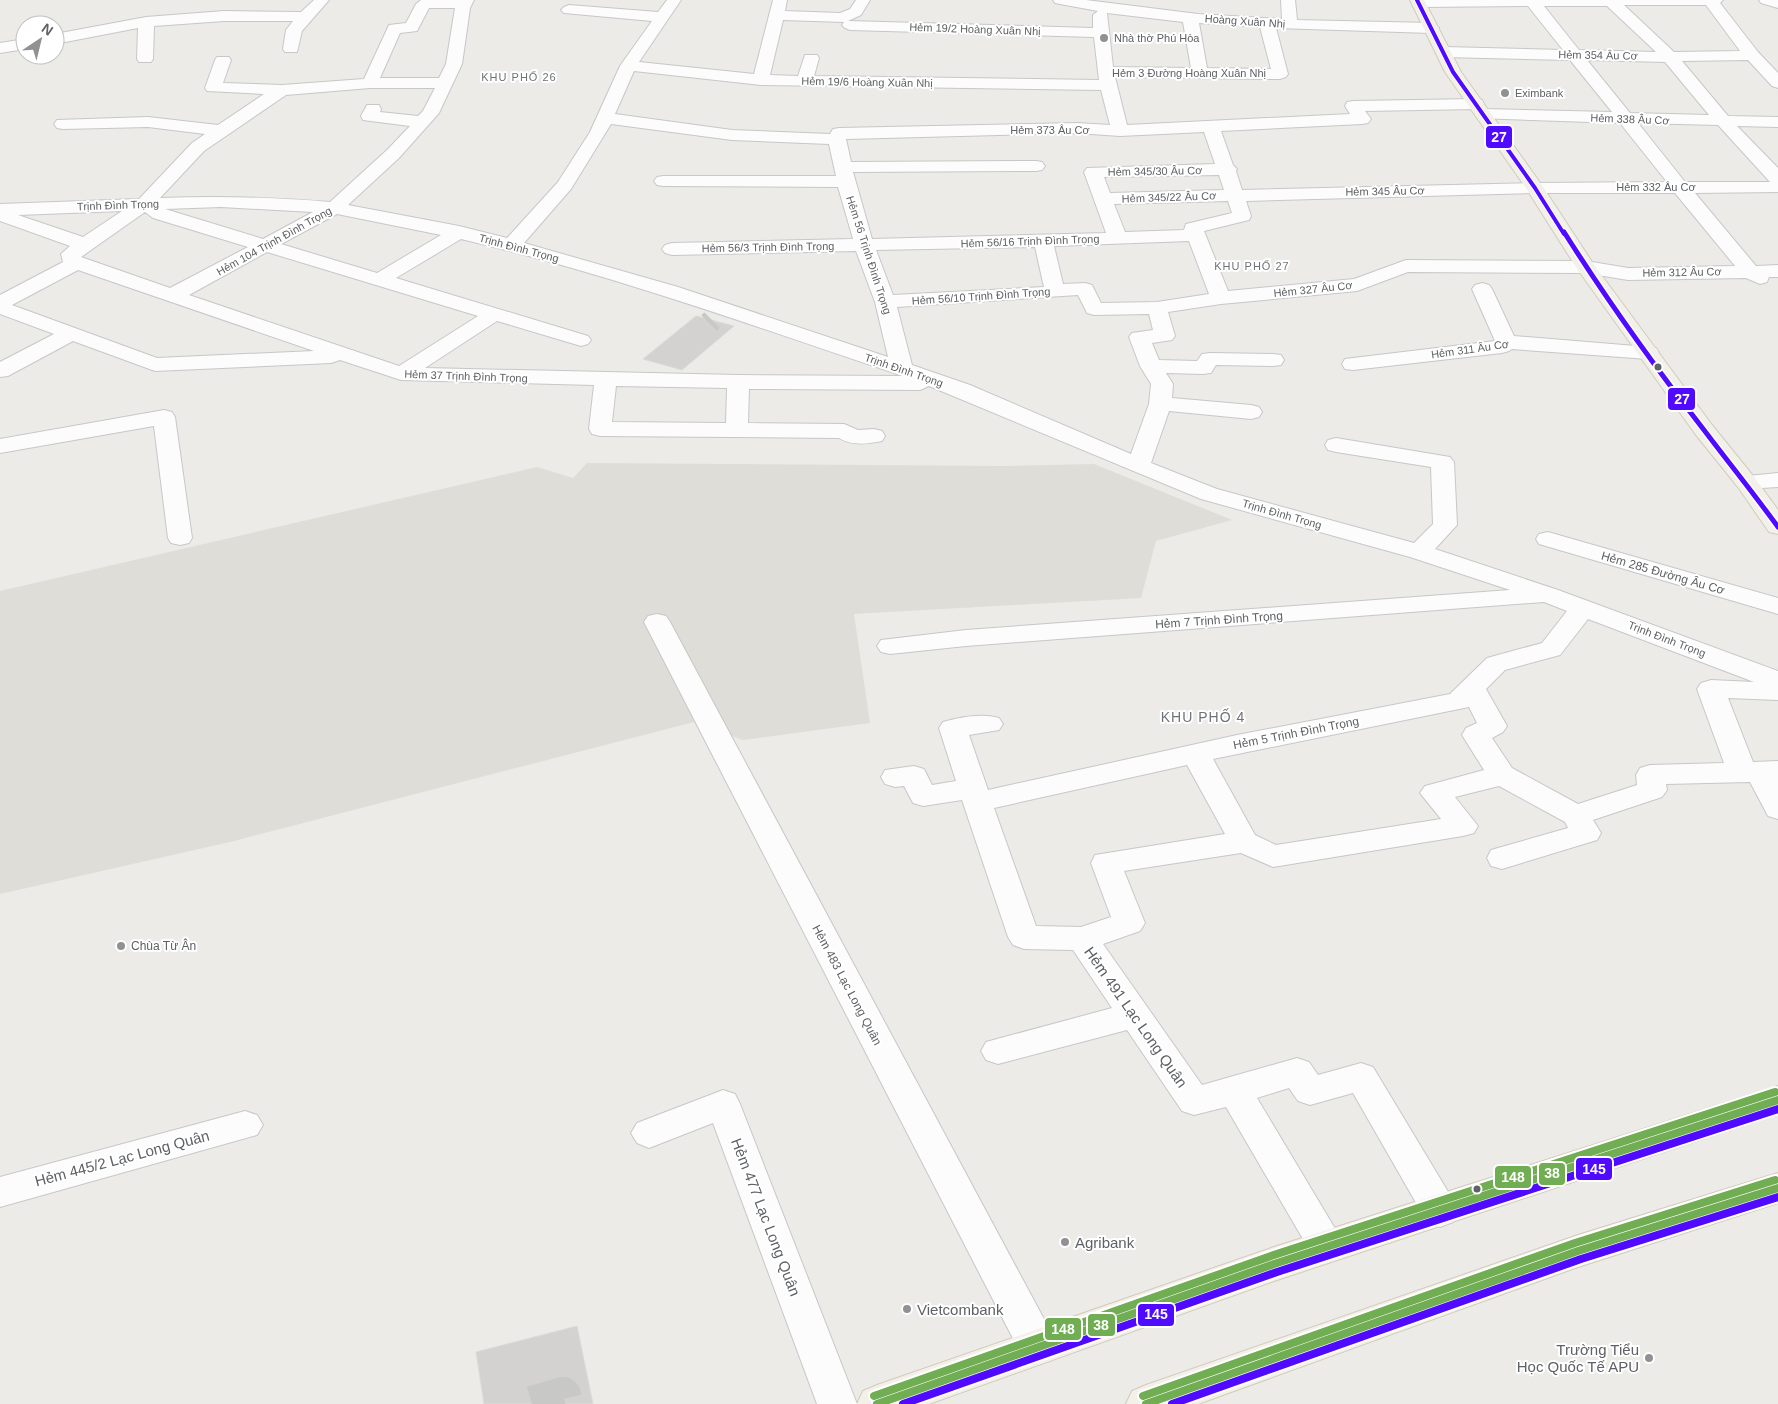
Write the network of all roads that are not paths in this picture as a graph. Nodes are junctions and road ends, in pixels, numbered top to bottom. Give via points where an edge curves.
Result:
1 (220, 0) edge
2 (322, 0) edge
3 (578, 0) edge
4 (674, 0) edge
5 (863, 0) edge
6 (1060, 0) edge
7 (1288, 0) edge
8 (1711, 0) edge
9 (1716, 0) edge
10 (1766, 0) edge
11 (467, 1) edge
12 (1532, 1) edge
13 (1611, 1) edge
14 (1418, 2) edge
15 (1778, 4) edge
16 (778, 8) edge
17 (1102, 8) junction
18 (224, 16) junction
19 (305, 17) junction
20 (662, 17) junction
21 (1190, 18) junction
22 (146, 22) junction
23 (1267, 23) junction
24 (1290, 24) junction
25 (850, 25) dead end
26 (1431, 28) junction
27 (1101, 32) junction
28 (65, 37) edge
29 (15, 46) edge
30 (0, 48) edge
31 (291, 49) dead end
32 (1444, 52) junction
33 (1573, 54) junction
34 (1752, 55) junction
35 (1670, 57) junction
36 (811, 58) dead end
37 (145, 59) dead end
38 (223, 60) dead end
39 (628, 66) junction
40 (1200, 73) junction
41 (761, 80) junction
42 (804, 81) junction
43 (370, 83) junction
44 (446, 83) junction
45 (1778, 83) edge
46 (1108, 86) junction
47 (282, 90) junction
48 (373, 109) dead end
49 (1479, 109) junction
50 (605, 118) junction
51 (1625, 119) junction
52 (422, 122) junction
53 (1724, 122) junction
54 (1778, 122) edge
55 (63, 124) dead end
56 (1212, 126) junction
57 (1077, 128) junction
58 (222, 131) junction
59 (1120, 131) junction
60 (837, 140) junction
61 (1036, 166) dead end
62 (1228, 170) junction
63 (844, 175) junction
64 (1778, 179) edge
65 (664, 181) dead end
66 (1680, 187) junction
67 (1778, 187) edge
68 (1534, 188) junction
69 (1235, 195) junction
70 (1103, 199) junction
71 (144, 204) junction
72 (334, 208) junction
73 (0, 210) edge
74 (0, 215) edge
75 (459, 232) junction
76 (1195, 235) junction
77 (1118, 238) junction
78 (1043, 241) junction
79 (511, 245) junction
80 (864, 245) junction
81 (266, 246) junction
82 (672, 249) dead end
83 (80, 253) junction
84 (1586, 267) junction
85 (1750, 271) junction
86 (1778, 272) edge
87 (379, 280) junction
88 (1482, 289) dead end
89 (1055, 290) junction
90 (1778, 291) edge
91 (173, 295) junction
92 (1221, 298) junction
93 (884, 302) junction
94 (0, 303) edge
95 (0, 307) edge
96 (1157, 308) junction
97 (494, 314) junction
98 (71, 334) junction
99 (581, 340) dead end
100 (1506, 342) junction
101 (1648, 353) junction
102 (345, 356) junction
103 (1273, 360) dead end
104 (1353, 364) dead end
105 (1151, 366) junction
106 (902, 369) junction
107 (0, 371) edge
108 (401, 374) junction
109 (606, 379) junction
110 (738, 382) junction
111 (944, 383) junction
112 (1160, 404) junction
113 (1251, 412) dead end
114 (737, 431) junction
115 (874, 436) dead end
116 (1336, 445) dead end
117 (0, 446) edge
118 (1138, 466) junction
119 (1778, 480) edge
120 (1746, 482) junction
121 (1778, 528) edge
122 (180, 538) dead end
123 (1548, 539) dead end
124 (1419, 552) junction
125 (1549, 595) junction
126 (1778, 606) edge
127 (1583, 608) junction
128 (657, 622) dead end
129 (890, 646) dead end
130 (1778, 681) edge
131 (1472, 688) junction
132 (1778, 690) edge
133 (989, 724) dead end
134 (1196, 754) junction
135 (1760, 771) edge
136 (1502, 776) junction
137 (895, 778) dead end
138 (975, 795) junction
139 (1778, 809) edge
140 (1575, 815) junction
141 (1244, 842) junction
142 (1502, 858) dead end
143 (1082, 939) junction
144 (1135, 1015) junction
145 (998, 1050) dead end
146 (1235, 1091) junction
147 (1778, 1100) edge
148 (245, 1125) dead end
149 (649, 1133) dead end
150 (1778, 1188) edge
151 (0, 1192) edge
152 (1440, 1211) junction
153 (1327, 1247) junction
154 (1038, 1347) junction
155 (837, 1404) edge
156 (877, 1404) edge
157 (1146, 1404) edge

1 - 18 street
2 - 19 street
3 - 20 street via 568,10
4 - 20 street
5 - 16 street via 856,12 842,18
6 - 17 street, Hoàng Xuân Nhị
7 - 24 street
8 - 9 street
8 - 13 street
8 - 34 street
10 - 15 street
11 - 43 street via 423,4 412,28 394,28
11 - 44 street, Hẻm 104 Trịnh Đình Trọng via 462,8 454,64
12 - 13 street
12 - 14 street
12 - 33 street
13 - 35 street
14 - 26 main road
16 - 41 street
17 - 21 street, Hoàng Xuân Nhị
17 - 27 street
18 - 19 street
18 - 22 street
19 - 31 street via 294,30
20 - 39 street
21 - 23 street, Hoàng Xuân Nhị via 1212,13
21 - 40 street
22 - 28 street
22 - 37 street
23 - 24 street, Hoàng Xuân Nhị
23 - 40 street, Hẻm 3 Đường Hoàng Xuân Nhị via 1280,74
24 - 26 street, Hoàng Xuân Nhị
25 - 27 street, Hẻm 19/2 Hoàng Xuân Nhị
26 - 32 main road
27 - 46 street
29 - 30 street
32 - 33 street, Hẻm 354 Âu Cơ
32 - 49 main road via 1453,72
33 - 35 street, Hẻm 354 Âu Cơ
33 - 51 street
34 - 35 street, Hẻm 354 Âu Cơ
34 - 45 street
35 - 53 street
36 - 42 street
38 - 47 street via 213,88
39 - 41 street, Hẻm 19/6 Hoàng Xuân Nhị
39 - 50 street
40 - 46 street, Hẻm 3 Đường Hoàng Xuân Nhị
41 - 42 street, Hẻm 19/6 Hoàng Xuân Nhị
42 - 46 street, Hẻm 19/6 Hoàng Xuân Nhị
43 - 44 street
43 - 47 street
44 - 52 street, Hẻm 104 Trịnh Đình Trọng via 431,113
46 - 57 street via 1073,105
46 - 59 street
47 - 58 street
48 - 52 street via 369,116
49 - 51 street, Hẻm 338 Âu Cơ
49 - 56 street, Hẻm 373 Âu Cơ via 1353,106 1362,119
49 - 68 main road
50 - 60 street, Hẻm 373 Âu Cơ via 732,135
50 - 79 street via 565,185
51 - 53 street, Hẻm 338 Âu Cơ
51 - 66 street
52 - 72 street, Hẻm 104 Trịnh Đình Trọng via 393,154
53 - 54 street, Hẻm 338 Âu Cơ
53 - 64 street
55 - 58 street via 148,122
56 - 59 street, Hẻm 373 Âu Cơ
56 - 62 street
57 - 59 street, Hẻm 373 Âu Cơ
57 - 60 street, Hẻm 373 Âu Cơ via 839,133
58 - 71 street via 198,147
60 - 63 street, Hẻm 56 Trịnh Đình Trọng
61 - 63 street
62 - 69 street
62 - 70 street, Hẻm 345/30 Âu Cơ via 1093,172
63 - 65 street
63 - 80 street, Hẻm 56 Trịnh Đình Trọng
66 - 67 street, Hẻm 332 Âu Cơ
66 - 68 street, Hẻm 332 Âu Cơ
66 - 85 street
68 - 69 street, Hẻm 345 Âu Cơ
68 - 84 main road
69 - 70 street, Hẻm 345/22 Âu Cơ
69 - 76 street via 1242,216 1193,228
70 - 77 street, Hẻm 345/30 Âu Cơ
71 - 72 street, Trịnh Đình Trọng via 252,201
71 - 73 street, Trịnh Đình Trọng
71 - 81 street via 160,214
71 - 83 street
72 - 75 street, Trịnh Đình Trọng
72 - 81 street, Hẻm 104 Trịnh Đình Trọng
74 - 83 street, Hẻm 37 Trịnh Đình Trọng
75 - 79 street, Trịnh Đình Trọng
75 - 87 street
76 - 77 street, Hẻm 56/16 Trịnh Đình Trọng
76 - 92 street
77 - 78 street, Hẻm 56/16 Trịnh Đình Trọng
78 - 80 street, Hẻm 56/16 Trịnh Đình Trọng
78 - 89 street, Hẻm 56/10 Trịnh Đình Trọng
79 - 106 street, Trịnh Đình Trọng via 671,291 718,315
80 - 82 street, Hẻm 56/3 Trịnh Đình Trọng
80 - 93 street, Hẻm 56 Trịnh Đình Trọng
81 - 87 street
81 - 91 street, Hẻm 104 Trịnh Đình Trọng
83 - 91 street, Hẻm 37 Trịnh Đình Trọng
83 - 94 street
84 - 85 street, Hẻm 312 Âu Cơ via 1628,274
84 - 92 street, Hẻm 327 Âu Cơ via 1406,266 1357,285
84 - 101 main road
85 - 86 street, Hẻm 312 Âu Cơ
85 - 90 street
87 - 97 street
88 - 100 street
89 - 93 street, Hẻm 56/10 Trịnh Đình Trọng
89 - 96 street, Hẻm 327 Âu Cơ via 1085,290 1094,309
91 - 102 street, Hẻm 37 Trịnh Đình Trọng
92 - 96 street, Hẻm 327 Âu Cơ
93 - 106 street, Hẻm 56 Trịnh Đình Trọng
95 - 98 street
96 - 105 street via 1165,336 1140,337
97 - 99 street
97 - 108 street
98 - 102 street via 155,365
98 - 107 street
100 - 101 street, Hẻm 311 Âu Cơ
100 - 104 street, Hẻm 311 Âu Cơ via 1502,347
101 - 120 main road
102 - 108 street, Hẻm 37 Trịnh Đình Trọng
103 - 105 street via 1210,359 1203,368
105 - 112 street via 1162,384
106 - 111 street, Trịnh Đình Trọng
108 - 109 street, Hẻm 37 Trịnh Đình Trọng
109 - 110 street, Hẻm 37 Trịnh Đình Trọng
109 - 114 street via 600,429
110 - 111 street, Hẻm 37 Trịnh Đình Trọng
110 - 114 street
111 - 118 street, Trịnh Đình Trọng
112 - 113 street
112 - 118 street
114 - 115 street via 844,431 853,437
116 - 124 street via 1442,462 1445,525
117 - 122 street via 164,417
118 - 124 street, Trịnh Đình Trọng via 1209,494
119 - 120 street
120 - 121 main road
123 - 126 street, Hẻm 285 Đường Âu Cơ
124 - 125 street, Trịnh Đình Trọng
125 - 127 street, Trịnh Đình Trọng
125 - 129 street, Hẻm 7 Trịnh Đình Trọng
127 - 130 street, Trịnh Đình Trọng
127 - 131 street, Hẻm 5 Trịnh Đình Trọng via 1551,649 1496,664
128 - 154 street, Hẻm 483 Lạc Long Quân
131 - 134 street, Hẻm 5 Trịnh Đình Trọng via 1459,701
131 - 136 street via 1493,726 1476,735
132 - 135 street via 1711,689
133 - 138 street via 953,728
134 - 138 street, Hẻm 5 Trịnh Đình Trọng
134 - 141 street
135 - 139 street
135 - 140 street via 1650,776 1652,790
136 - 140 street
136 - 141 street via 1435,793 1463,826 1273,856
137 - 138 street, Hẻm 5 Trịnh Đình Trọng via 914,776 924,796
138 - 143 street, Hẻm 491 Lạc Long Quân via 1024,936
140 - 142 street via 1586,832
141 - 143 street via 1106,863 1129,923
143 - 144 street, Hẻm 491 Lạc Long Quân
144 - 145 street
144 - 146 street, Hẻm 491 Lạc Long Quân via 1194,1101
146 - 152 street via 1297,1072 1310,1091 1361,1077
146 - 153 street
147 - 152 main road
148 - 151 street, Hẻm 445/2 Lạc Long Quân
149 - 155 street, Hẻm 477 Lạc Long Quân via 723,1104
150 - 157 main road via 1578,1251
152 - 153 main road
153 - 154 main road
154 - 156 main road

